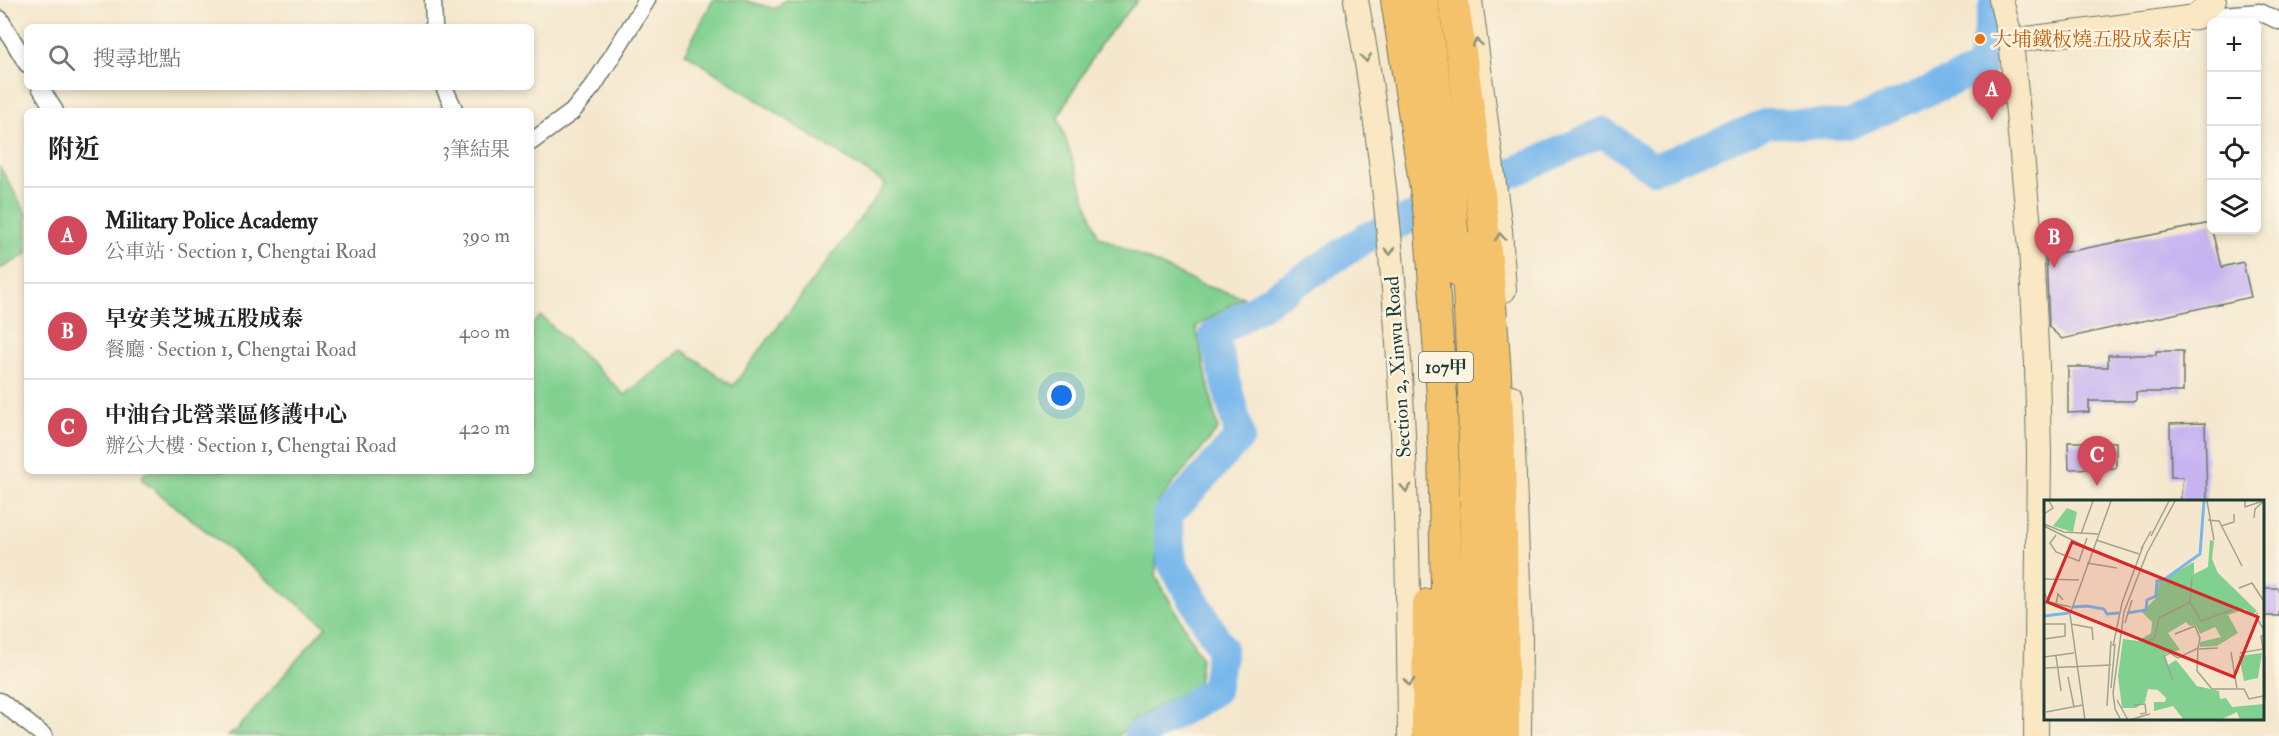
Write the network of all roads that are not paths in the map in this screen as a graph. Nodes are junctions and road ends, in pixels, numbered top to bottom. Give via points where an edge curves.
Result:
1 (433, 0) edge
2 (647, 0) edge
3 (1356, 0) edge
4 (1378, 0) edge
5 (1396, 0) edge
6 (1405, 0) edge
7 (1424, 0) edge
8 (1453, 0) edge
9 (1470, 0) edge
10 (2001, 0) edge
11 (2214, 0) edge
12 (1431, 10) edge
13 (2196, 17) junction
14 (0, 19) edge
15 (2279, 21) edge
16 (434, 24) edge
17 (2011, 41) junction
18 (24, 59) edge
19 (42, 90) edge
20 (445, 90) edge
21 (53, 108) edge
22 (454, 108) edge
23 (534, 140) edge
24 (0, 701) edge
25 (44, 736) edge
26 (1410, 736) edge
27 (1427, 736) edge
28 (1449, 736) edge
29 (1454, 736) edge
30 (1472, 736) edge
31 (1478, 736) edge
32 (1504, 736) edge
33 (1519, 736) edge
34 (2036, 736) edge

1 - 16 street
2 - 23 street via 594,85 572,111
3 -> 26 main road, Section 2, Xinwu Road / 107甲 via 1369,76 1401,365
4 - 27 highway via 1407,202 1425,405
5 - 28 highway via 1429,215 1441,385
6 - 29 main road, 107甲 via 1436,215 1453,493
7 - 12 main road, 107甲
8 - 32 highway via 1491,306 1503,529
33 -> 9 main road via 1513,422 1500,230
10 - 17 main road
11 - 13 main road
12 - 30 main road, 107甲 via 1449,162 1467,394
12 - 31 highway via 1450,81 1464,207 1473,394
13 - 15 street via 2260,12
13 - 17 main road
14 - 18 street
17 - 34 main road via 2031,248 2037,366
19 - 21 street
20 - 22 street
24 - 25 street

